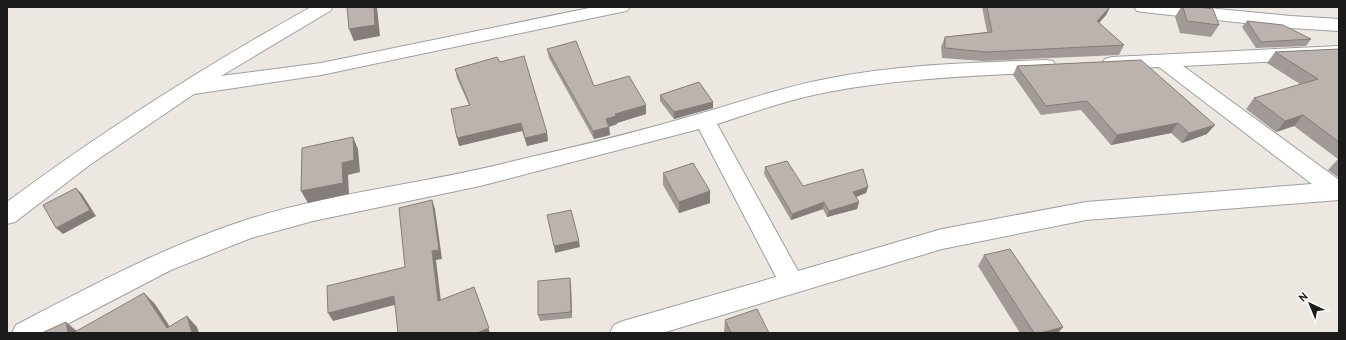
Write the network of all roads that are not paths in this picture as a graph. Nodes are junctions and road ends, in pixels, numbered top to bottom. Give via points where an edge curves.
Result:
1 (324, 7) edge
2 (621, 7) edge
3 (1142, 7) edge
4 (1339, 25) edge
5 (1339, 52) edge
6 (1164, 61) junction
7 (1096, 64) edge
8 (1065, 65) edge
9 (187, 88) junction
10 (705, 120) junction
11 (1338, 191) edge
12 (7, 215) edge
13 (791, 282) junction
14 (25, 333) edge
15 (623, 333) edge

1 - 9 street
2 - 9 street via 321,69
3 - 4 street
5 - 6 street
6 - 7 street
6 - 11 street
8 - 10 street via 862,79 798,91
9 - 12 street
10 - 13 street
10 - 14 street via 477,179 305,214 247,230 200,247 148,271
11 - 13 street via 1086,211 942,239
13 - 15 street

